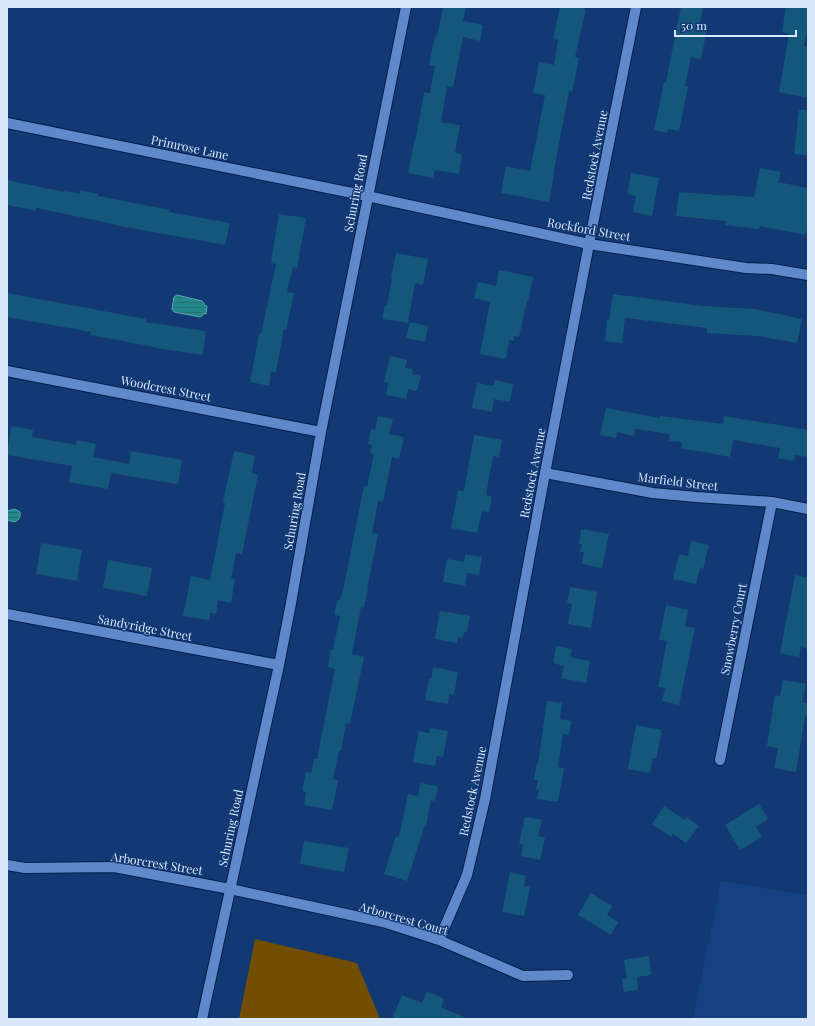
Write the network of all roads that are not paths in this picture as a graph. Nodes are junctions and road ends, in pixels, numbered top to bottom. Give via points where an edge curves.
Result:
1 (406, 7) edge
2 (636, 7) edge
3 (7, 123) edge
4 (368, 196) junction
5 (589, 244) junction
6 (808, 276) edge
7 (7, 371) edge
8 (321, 432) junction
9 (545, 473) junction
10 (772, 502) junction
11 (808, 509) edge
12 (7, 614) edge
13 (278, 665) junction
14 (720, 760) dead end
15 (7, 865) edge
16 (230, 889) junction
17 (439, 940) junction
18 (568, 975) dead end
19 (202, 1019) edge

1 - 4 street, Schuring Road
2 - 5 street, Redstock Avenue
3 - 4 street, Primrose Lane
4 - 5 street, Rockford Street
4 - 8 street, Schuring Road
5 - 6 street, Rockford Street
5 - 9 street, Redstock Avenue
7 - 8 street, Woodcrest Street
8 - 13 street, Schuring Road
9 - 10 street, Marfield Street via 653,493
9 - 17 street, Redstock Avenue via 480,822 467,875
10 - 11 street, Marfield Street
10 - 14 street, Snowberry Court
12 - 13 street, Sandyridge Street
13 - 16 street, Schuring Road
15 - 16 street, Arborcrest Street via 25,868 114,868
16 - 17 street, Arborcrest Court via 383,922
16 - 19 street, Schuring Road
17 - 18 street, Arborcrest Court via 523,976

